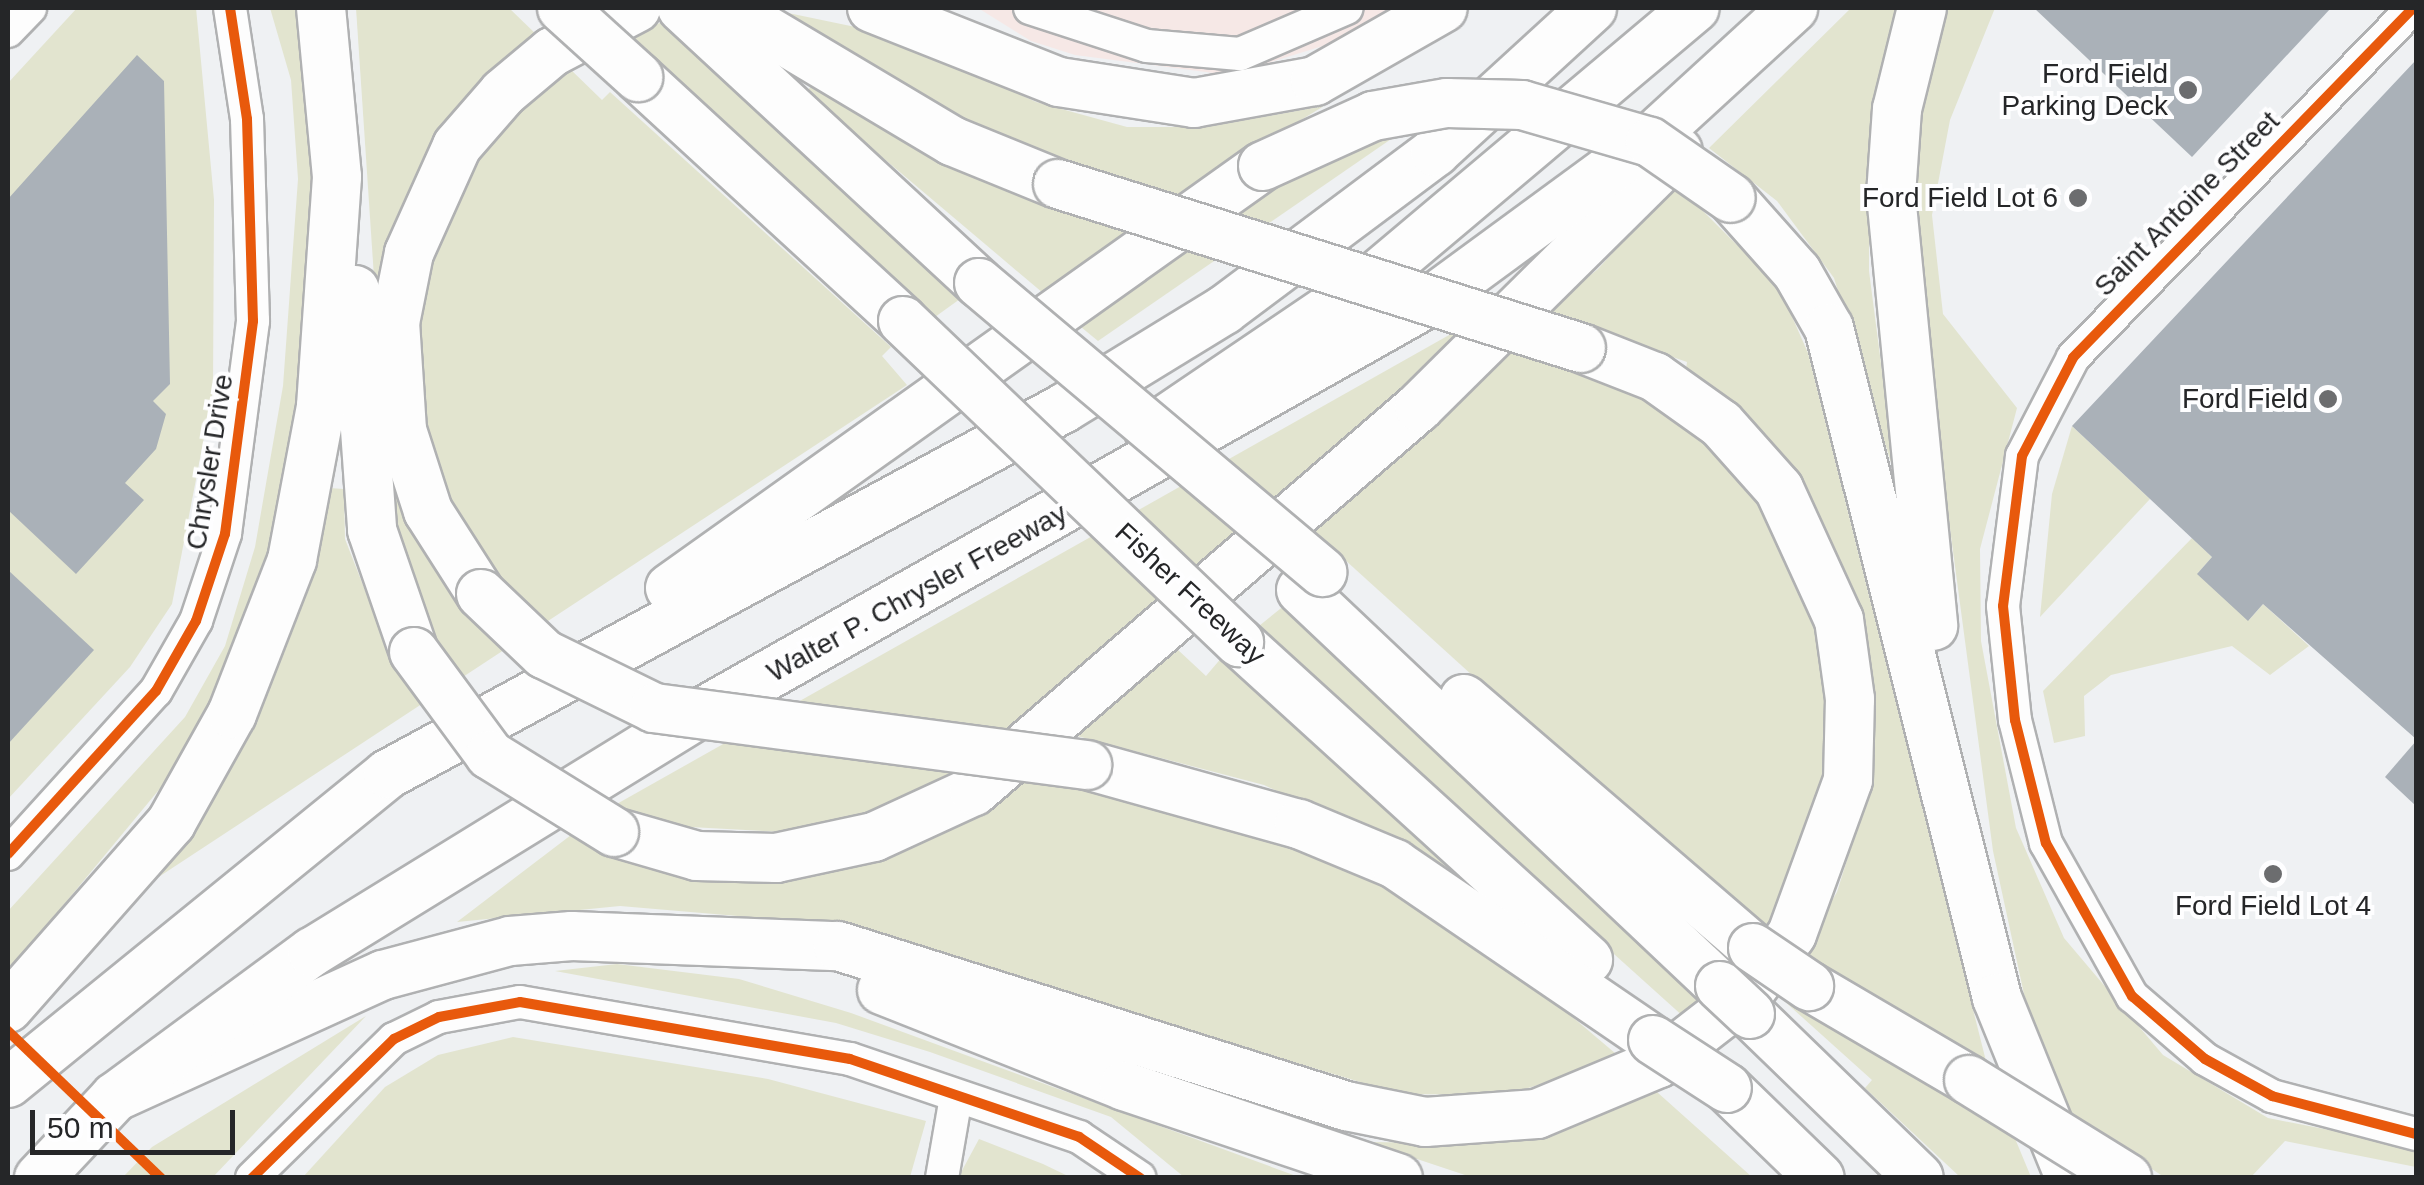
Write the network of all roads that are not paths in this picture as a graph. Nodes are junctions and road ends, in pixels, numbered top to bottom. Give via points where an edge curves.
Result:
1 (30, 8) edge
2 (230, 8) edge
3 (321, 8) edge
4 (335, 8) edge
5 (562, 8) edge
6 (636, 8) edge
7 (682, 8) edge
8 (872, 8) edge
9 (925, 8) edge
10 (1030, 8) edge
11 (1347, 8) edge
12 (1444, 8) edge
13 (1592, 8) edge
14 (1628, 8) edge
15 (1694, 8) edge
16 (1922, 8) edge
17 (2413, 8) edge
18 (1779, 22) edge
19 (8, 31) edge
20 (746, 35) edge
21 (984, 49) junction
22 (1436, 152) junction
23 (1311, 581) junction
24 (809, 653) junction
25 (486, 714) junction
26 (1957, 834) junction
27 (8, 854) edge
28 (690, 940) junction
29 (8, 1008) edge
30 (1660, 1035) junction
31 (8, 1083) edge
32 (115, 1097) junction
33 (956, 1097) junction
34 (2416, 1134) edge
35 (40, 1178) edge
36 (252, 1178) edge
37 (942, 1178) edge
38 (1140, 1178) edge
39 (1398, 1178) edge
40 (1820, 1178) edge
41 (1919, 1178) edge
42 (2070, 1178) edge
43 (2127, 1178) edge

1 - 19 street
2 - 27 street, Chrysler Drive via 248,136 253,321 225,534 196,622 156,692
3 - 29 highway via 337,178 321,406 292,560 243,689 171,823
4 - 18 highway, bridge via 350,109 369,513 414,652 490,755 614,832 697,856 776,858 874,837 974,792 1420,407 1682,147
5 - 30 highway, Fisher Freeway, bridge
6 - 30 highway, bridge via 552,52 503,93 457,146 409,253 395,323 402,430 428,510 481,594 544,654 654,708 1087,765 1299,824 1395,864
7 - 20 highway
8 - 21 highway
9 - 21 highway
10 - 11 street via 1147,46 1240,54
12 - 21 highway via 1341,71 1229,100 1128,99
13 - 22 highway
14 - 22 highway
15 - 24 highway via 1368,283
16 - 26 highway via 1897,109 1894,278
17 - 34 street, Saint Antoine Street via 2112,309 2073,358 2022,456 2004,563 2009,680 2033,800 2088,932 2164,1028 2235,1078
18 - 24 highway, Walter P. Chrysler Freeway via 1579,196 1429,302
20 - 23 highway, bridge via 979,283
20 - 28 highway, bridge via 952,141 1058,184 1655,377 1721,424 1779,489 1821,569 1850,699 1848,780 1792,934 1748,994 1659,1064 1537,1114 1425,1122 1346,1106 838,946
22 - 25 highway via 1268,279 1095,389
23 - 41 highway
23 - 43 highway, bridge via 1753,948
24 - 32 highway, Walter P. Chrysler Freeway via 312,952
25 - 26 highway, bridge via 1263,166 1374,116 1448,103 1522,105 1650,142 1731,198 1797,272 1828,328
25 - 31 highway via 314,830
26 - 42 highway via 1997,998
28 - 32 highway via 572,936 443,955
28 - 39 highway via 853,978 1124,1086
30 - 40 highway, bridge via 1727,1088
32 - 35 highway, Walter P. Chrysler Freeway
33 - 36 street via 850,1059 571,1006 496,1003 439,1017 357,1067
33 - 37 street
33 - 38 street via 1079,1136

